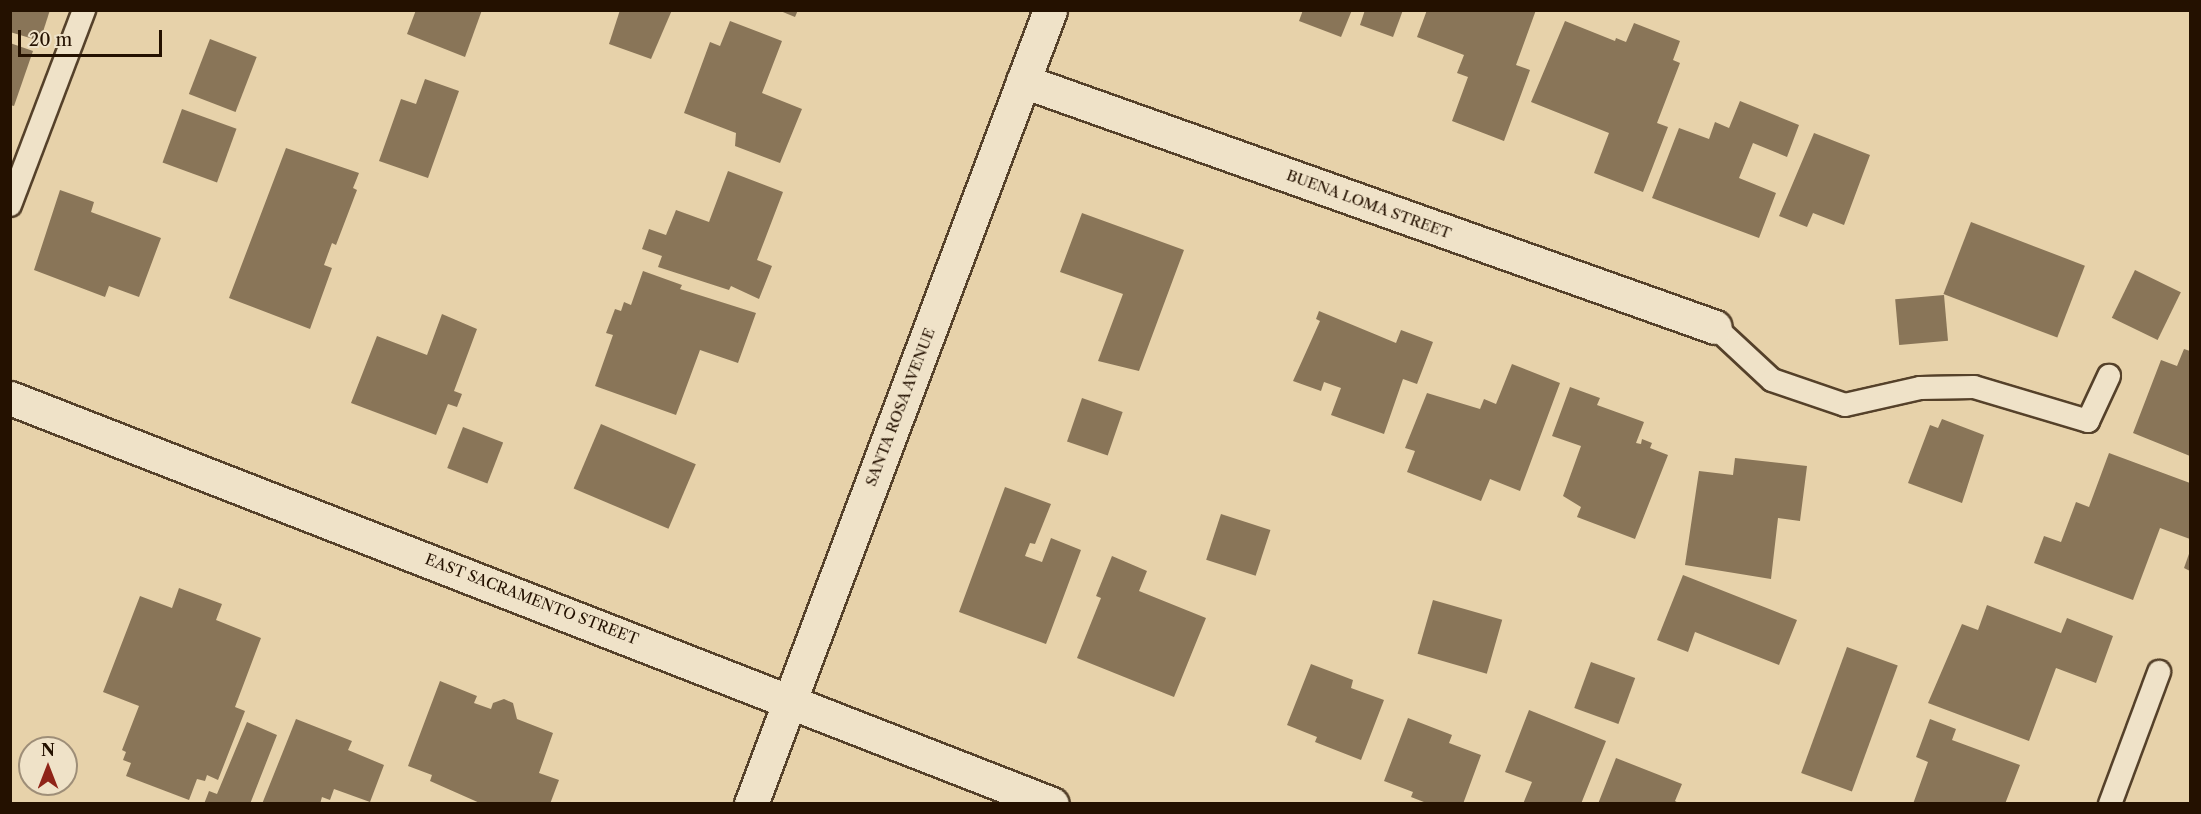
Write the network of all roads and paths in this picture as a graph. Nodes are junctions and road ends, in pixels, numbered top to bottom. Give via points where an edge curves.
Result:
1 (84, 10) edge
2 (1050, 10) edge
3 (1023, 81) junction
4 (10, 205) edge
5 (1715, 327) joint
6 (2109, 376) dead end
7 (10, 398) edge
8 (2159, 672) dead end
9 (790, 700) junction
10 (751, 804) edge
11 (1052, 804) edge
12 (2110, 804) edge

1 - 4 lane
2 - 3 street, SANTA ROSA AVENUE
3 - 5 street, BUENA LOMA STREET
3 - 9 street, SANTA ROSA AVENUE
5 - 6 lane via 1772,380 1845,405 1920,388 1974,387 2088,421
7 - 9 street, EAST SACRAMENTO STREET
8 - 12 lane
9 - 10 street, SANTA ROSA AVENUE
9 - 11 street, EAST SACRAMENTO STREET

